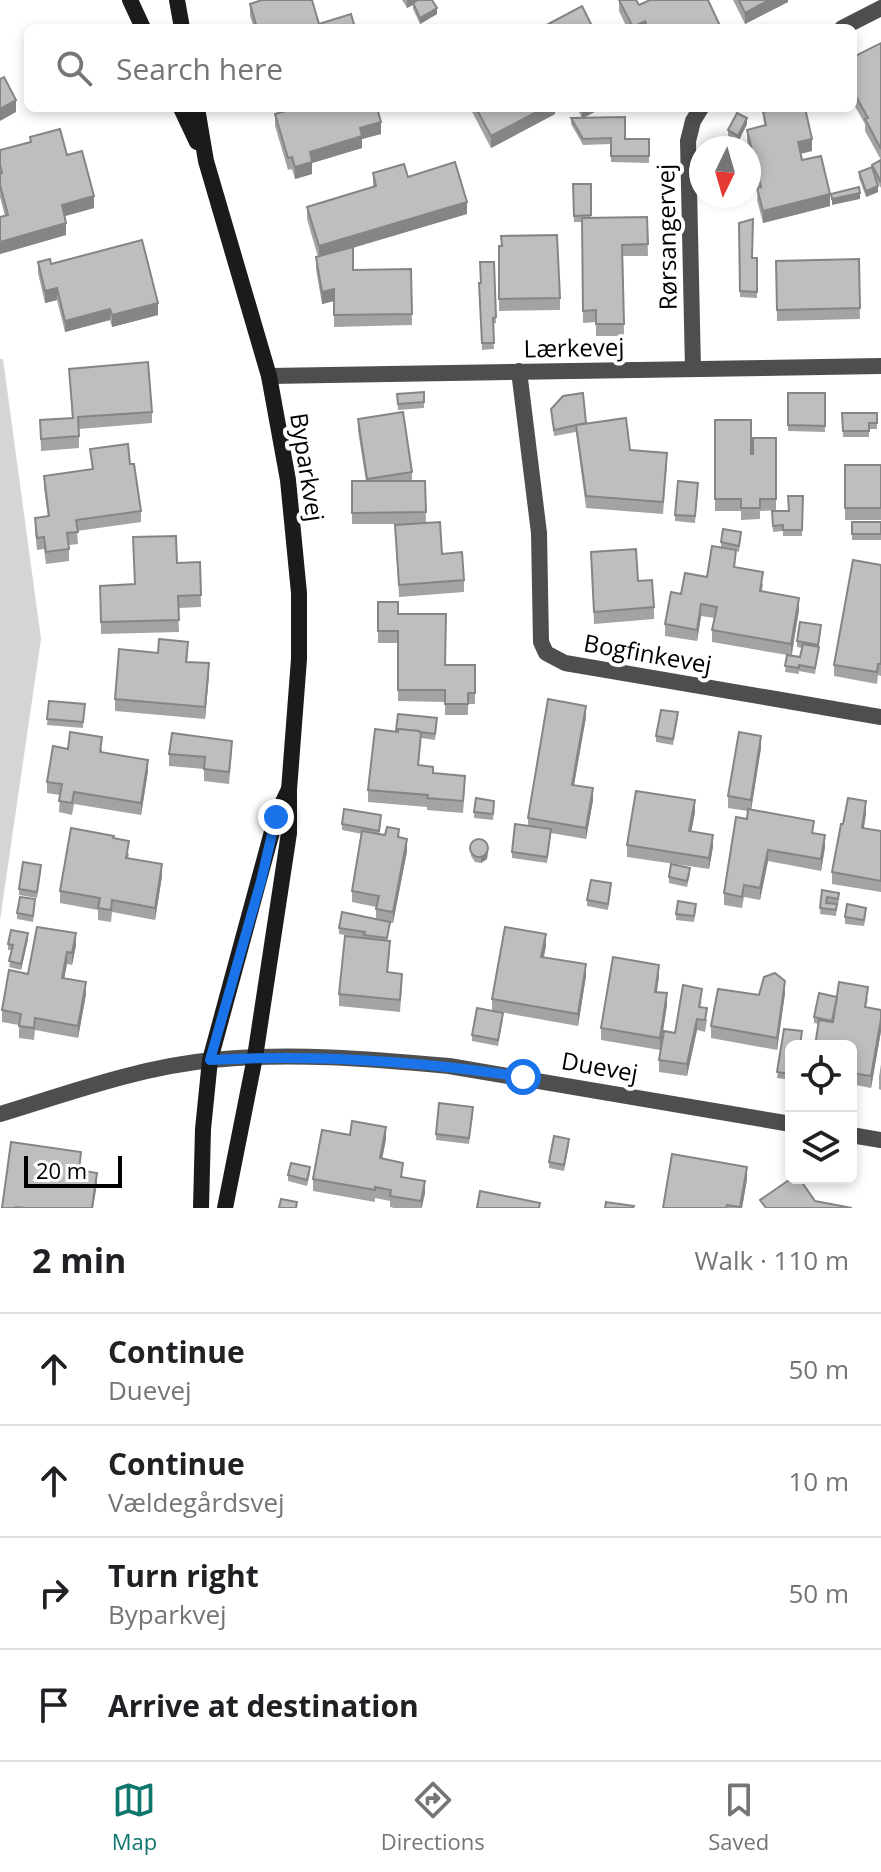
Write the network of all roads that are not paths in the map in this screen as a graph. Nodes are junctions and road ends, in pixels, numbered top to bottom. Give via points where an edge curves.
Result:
1 (130, 0) edge
2 (177, 0) edge
3 (881, 8) edge
4 (141, 24) edge
5 (181, 24) edge
6 (850, 24) edge
7 (183, 112) edge
8 (198, 112) edge
9 (699, 112) edge
10 (206, 161) junction
11 (881, 366) edge
12 (693, 369) junction
13 (519, 371) junction
14 (269, 376) junction
15 (881, 717) edge
16 (289, 790) junction
17 (255, 1057) junction
18 (210, 1060) junction
19 (0, 1114) edge
20 (785, 1123) edge
21 (857, 1136) edge
22 (881, 1140) edge
23 (201, 1208) edge
24 (225, 1208) edge

1 - 4 street
2 - 5 street
3 - 6 street
7 - 10 street, Byparkvej
8 - 10 street, Byparkvej
9 - 12 street, Rørsangervej via 688,141
10 - 14 street, Byparkvej
11 - 12 street, Lærkevej
12 - 13 street, Lærkevej
13 - 14 street, Lærkevej
13 - 15 street, Bogfinkevej via 539,533 541,642 546,653 565,663
14 - 16 street, Byparkvej via 288,480 299,593
16 - 17 street, Byparkvej via 289,833
16 - 18 street, Byparkvej via 276,817
17 - 18 street, Duevej
17 - 20 street, Duevej via 449,1066
17 - 24 street, Byparkvej
18 - 19 street, Duevej via 129,1076
18 - 23 street, Byparkvej
21 - 22 street

